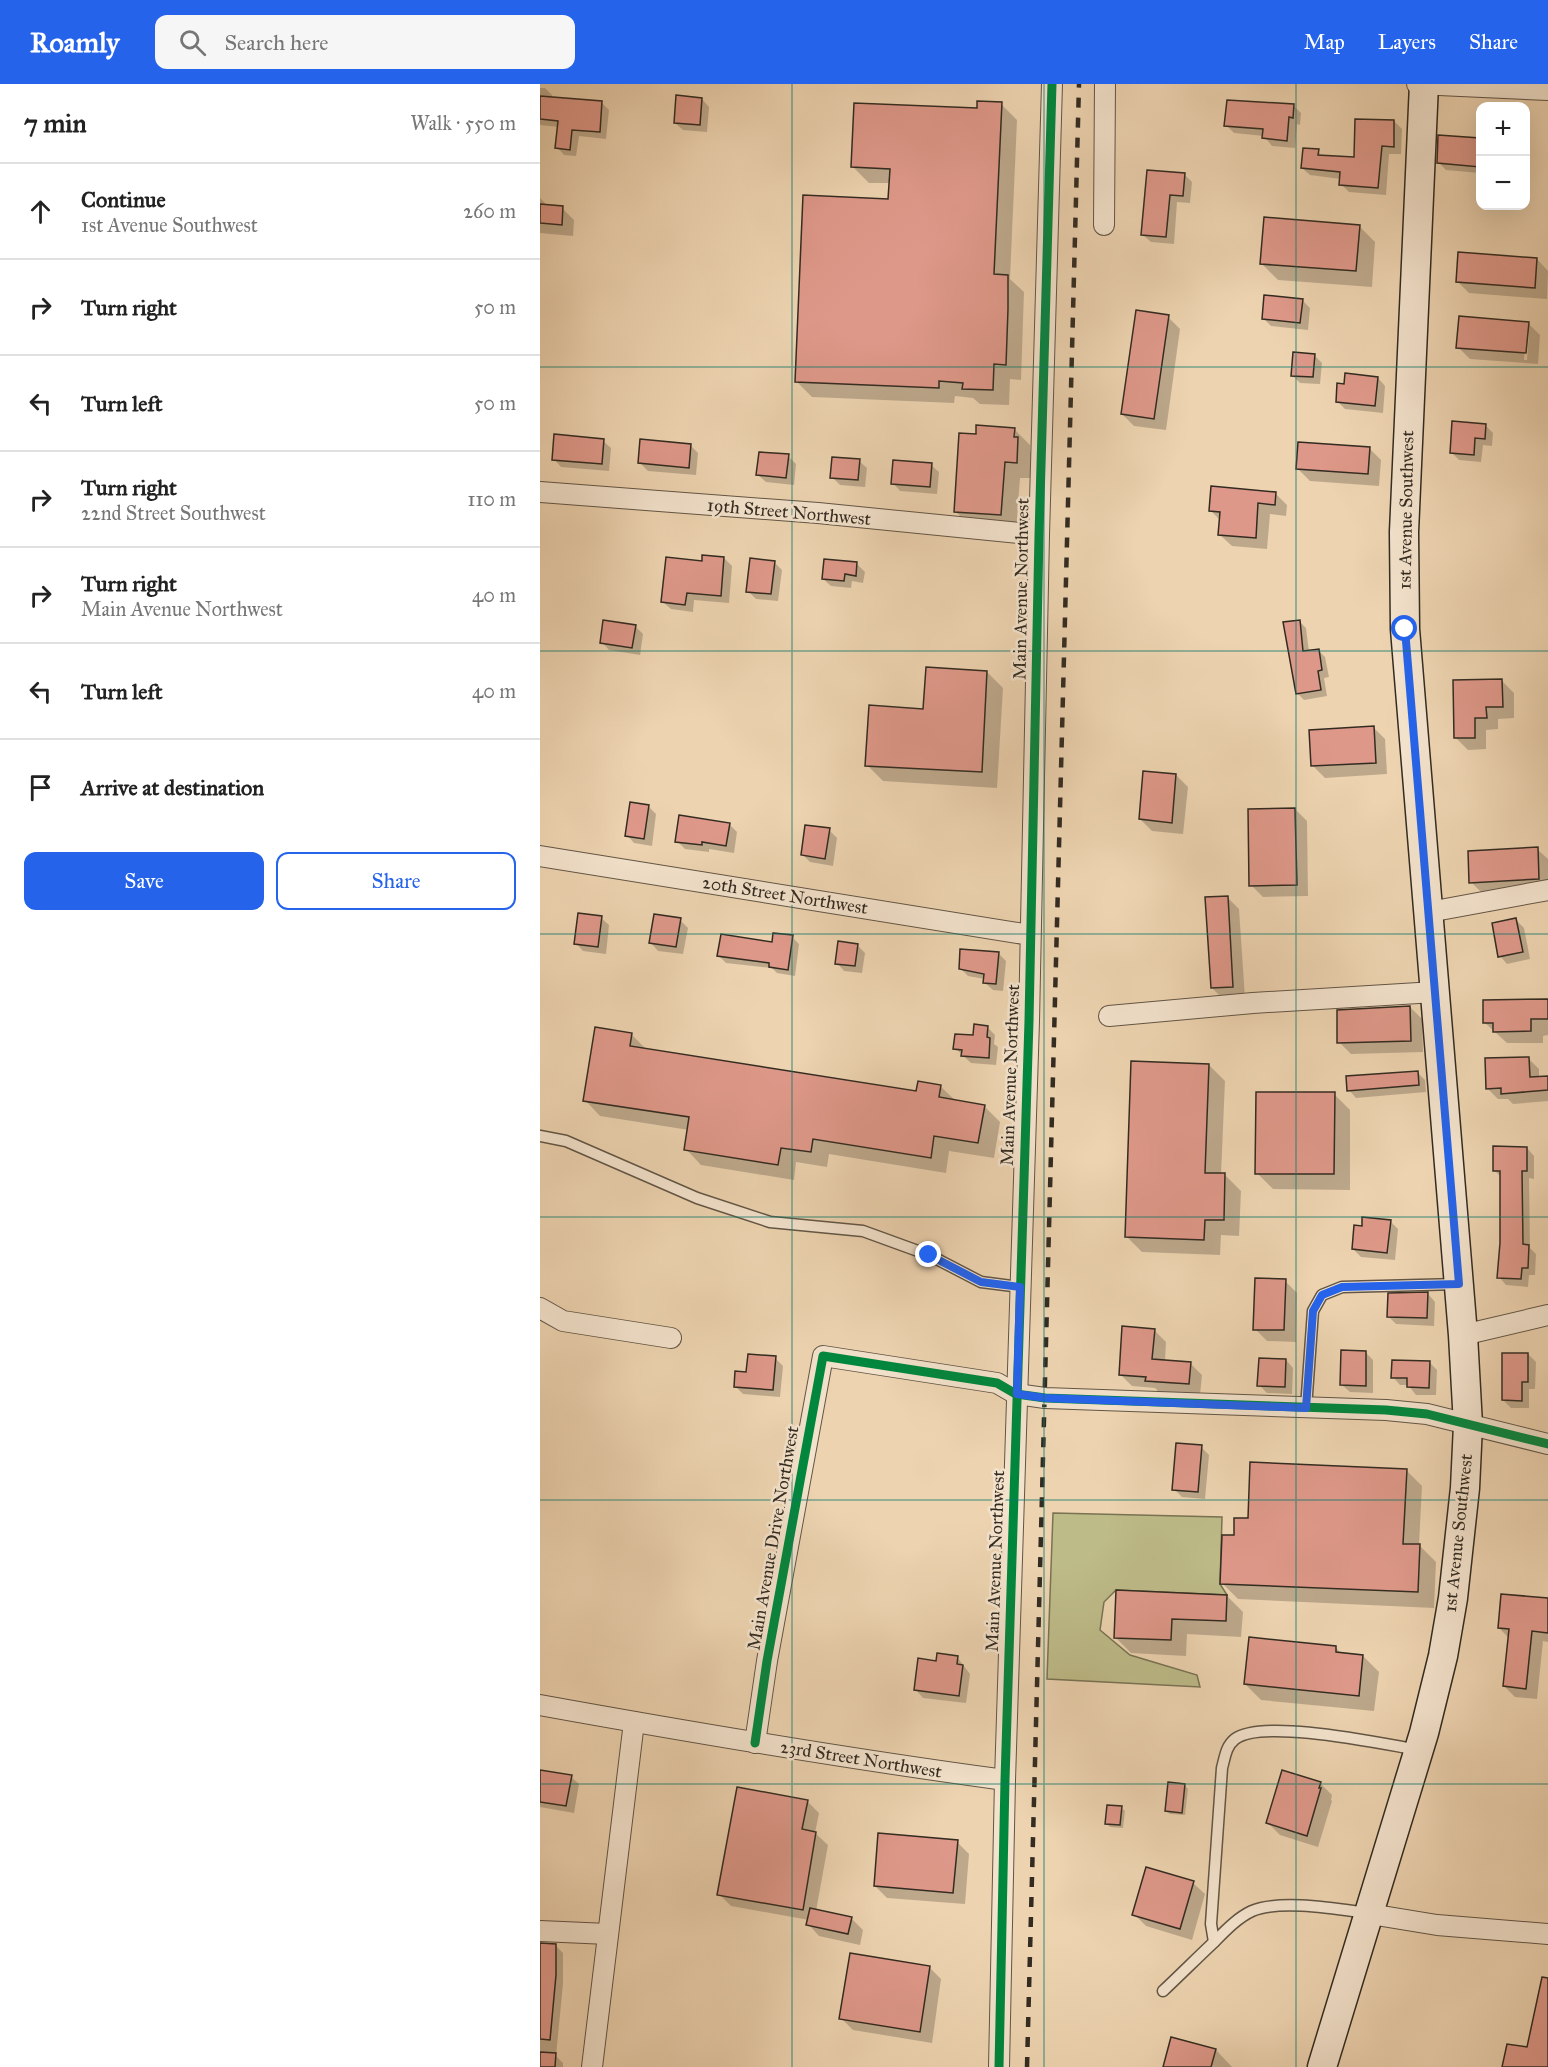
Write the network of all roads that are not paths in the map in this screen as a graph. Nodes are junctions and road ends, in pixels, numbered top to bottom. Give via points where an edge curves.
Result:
1 (1052, 84) edge
2 (1106, 84) edge
3 (1417, 84) edge
4 (1424, 84) edge
5 (1548, 90) edge
6 (1104, 225) dead end
7 (540, 492) edge
8 (1039, 535) junction
9 (540, 856) edge
10 (1548, 890) edge
11 (1429, 912) junction
12 (1030, 935) junction
13 (1435, 992) junction
14 (1109, 1016) dead end
15 (540, 1136) edge
16 (1459, 1284) junction
17 (1020, 1287) junction
18 (540, 1308) edge
19 (1548, 1315) edge
20 (1464, 1335) junction
21 (671, 1338) dead end
22 (1017, 1394) junction
23 (1306, 1408) junction
24 (1468, 1425) junction
25 (1548, 1444) edge
26 (540, 1705) edge
27 (634, 1722) junction
28 (754, 1743) junction
29 (1419, 1750) junction
30 (1005, 1780) junction
31 (1370, 1914) junction
32 (540, 1931) edge
33 (1548, 1934) edge
34 (608, 1935) junction
35 (1214, 1942) junction
36 (1163, 1991) dead end
37 (591, 2067) edge
38 (999, 2067) edge
39 (1322, 2067) edge

1 - 8 street, Main Avenue Northwest
2 - 6 street
3 - 4 street
4 - 5 street
4 - 11 main road, 1st Avenue Southwest via 1403,574
7 - 8 street, 19th Street Northwest
8 - 12 street, Main Avenue Northwest
9 - 12 street, 20th Street Northwest
10 - 11 street
11 - 13 main road, 1st Avenue Southwest
12 - 17 street, Main Avenue Northwest
13 - 14 street
13 - 16 main road, 1st Avenue Southwest
15 - 17 lane via 566,1141 697,1198 770,1222 863,1231 929,1255 981,1282
16 - 20 main road, 1st Avenue Southwest
16 - 23 lane via 1342,1287 1322,1295 1313,1311
17 - 22 street, Main Avenue Northwest
18 - 21 street via 563,1321
19 - 20 street
20 - 24 main road, 1st Avenue Southwest
22 - 23 street
22 - 28 street, Main Avenue Drive Northwest via 997,1383 823,1356
22 - 30 street, Main Avenue Northwest
23 - 24 street via 1427,1414
24 - 25 street
24 - 29 main road, 1st Avenue Southwest via 1466,1488 1453,1598
26 - 27 street, 23rd Street Northwest
27 - 28 street, 23rd Street Northwest
27 - 34 street
28 - 30 street, 23rd Street Northwest
29 - 31 main road, 1st Avenue Southwest
29 - 35 lane via 1287,1731 1237,1737 1229,1746 1222,1768 1210,1924
30 - 38 street, Main Avenue Northwest
31 - 33 street via 1437,1925
31 - 35 lane via 1336,1908 1268,1907 1237,1920
31 - 39 main road, 1st Avenue Southwest
32 - 34 street
34 - 37 street
35 - 36 lane

